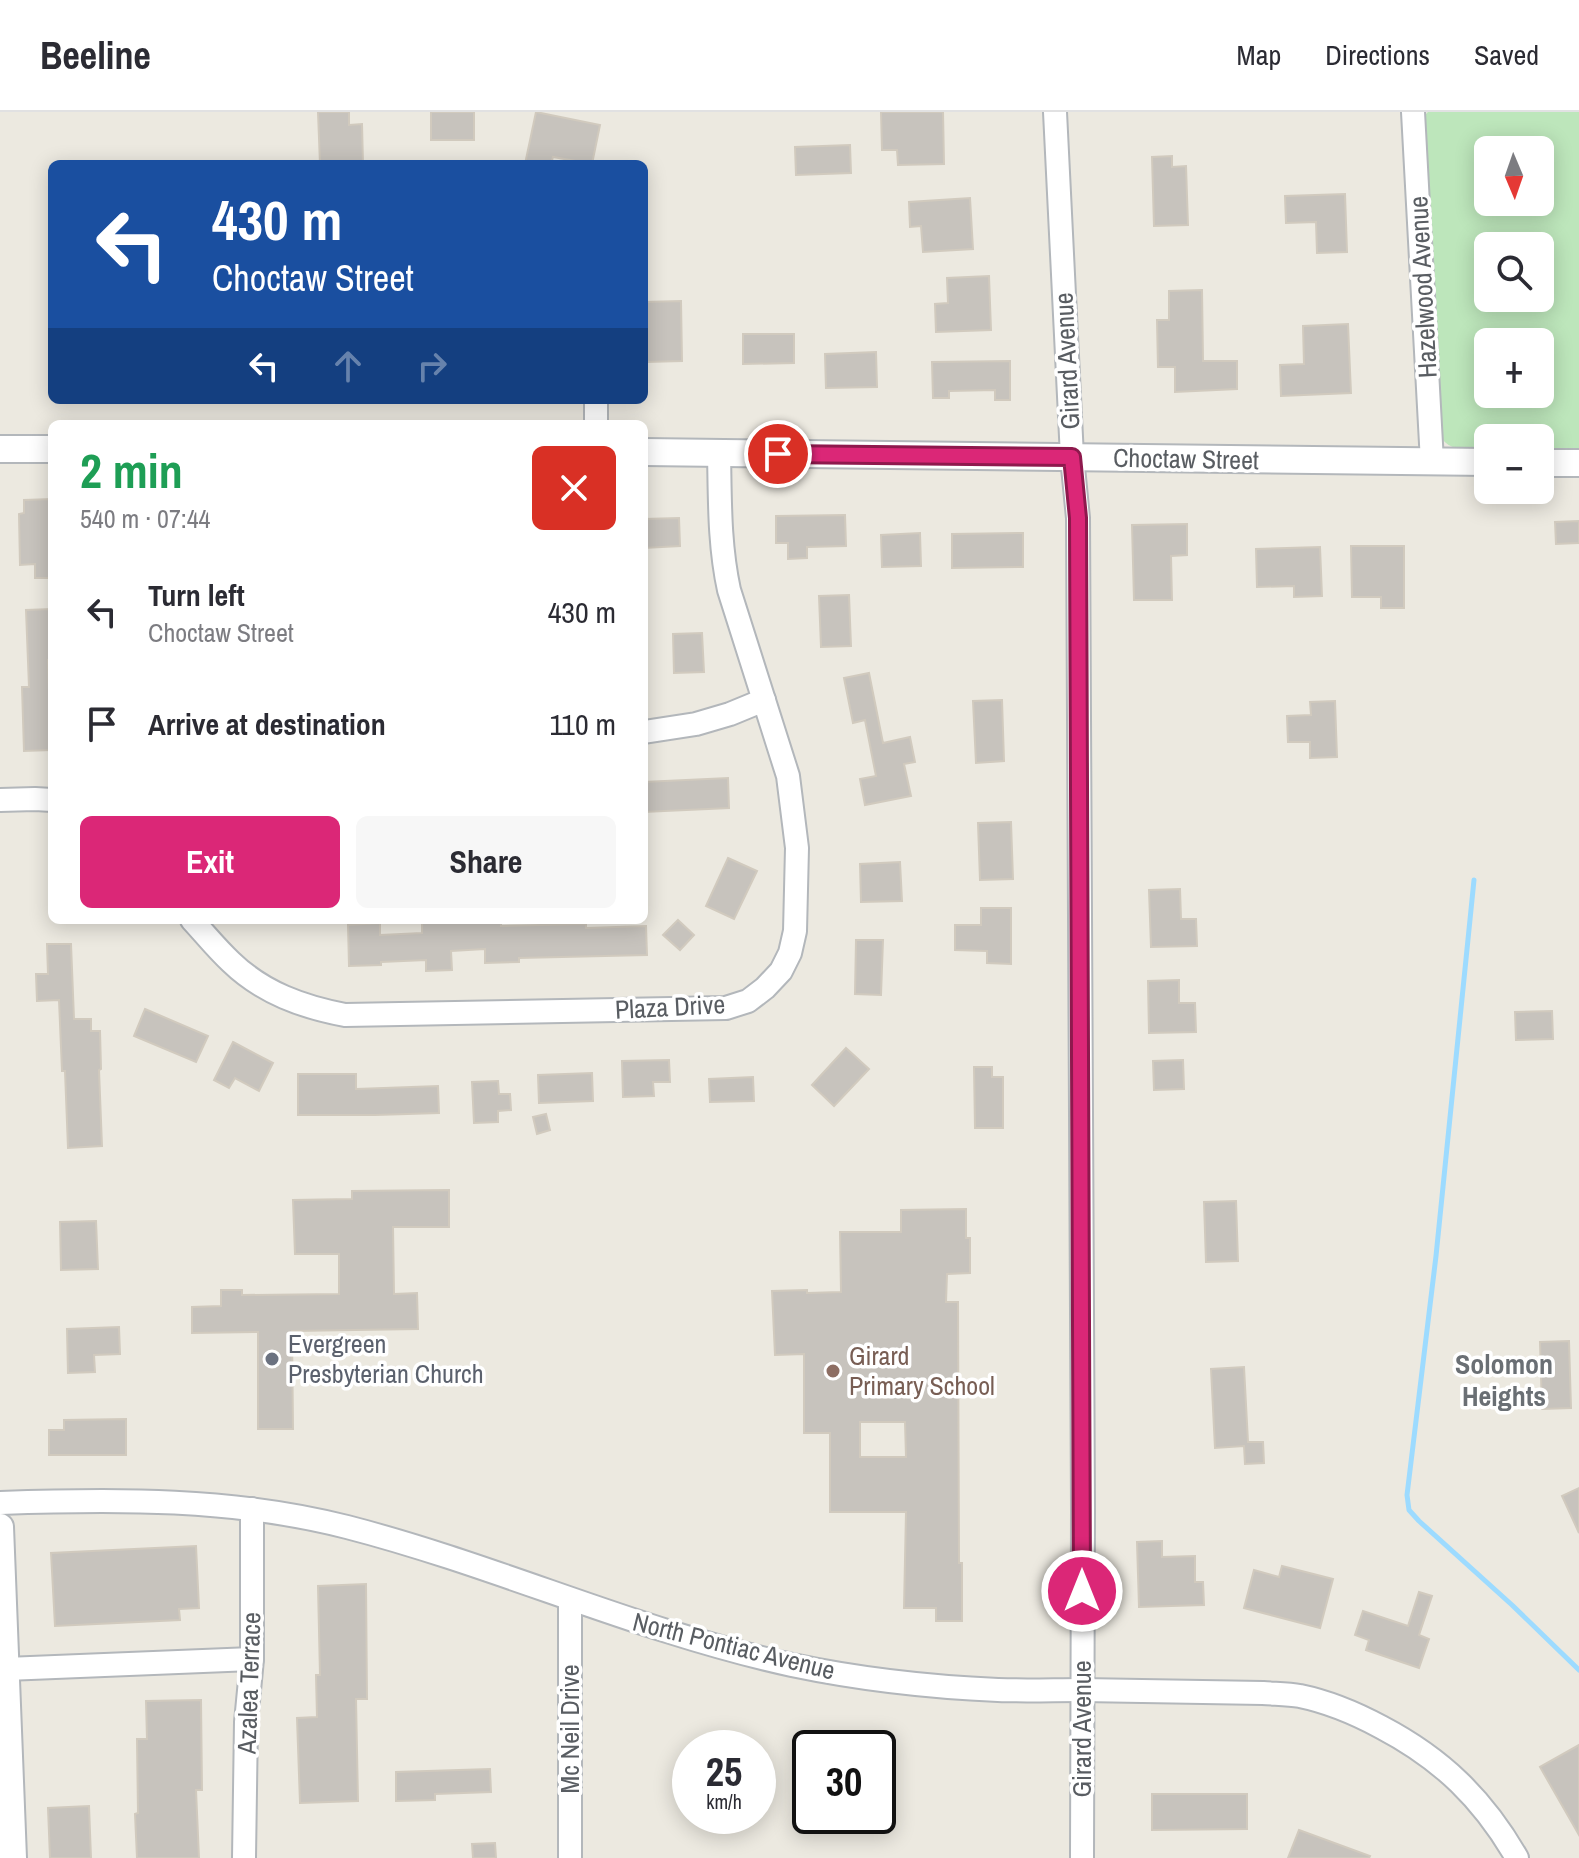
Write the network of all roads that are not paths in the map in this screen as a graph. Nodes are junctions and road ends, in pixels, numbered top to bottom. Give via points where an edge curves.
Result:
1 (1055, 112) edge
2 (1413, 112) edge
3 (0, 449) edge
4 (48, 449) edge
5 (648, 452) edge
6 (719, 453) junction
7 (1072, 457) junction
8 (1432, 462) junction
9 (1474, 462) edge
10 (1554, 463) edge
11 (1579, 463) edge
12 (764, 700) junction
13 (648, 731) edge
14 (0, 800) edge
15 (48, 800) edge
16 (196, 924) edge
17 (0, 1503) edge
18 (252, 1509) junction
19 (0, 1527) edge
20 (570, 1600) junction
21 (252, 1659) junction
22 (6, 1669) junction
23 (1082, 1690) junction
24 (13, 1858) edge
25 (244, 1858) edge
26 (570, 1858) edge
27 (1082, 1858) edge
28 (1517, 1858) edge

1 - 7 street, Girard Avenue
2 - 8 street, Hazelwood Avenue
3 - 4 street
5 - 6 street, Choctaw Street
6 - 7 street, Choctaw Street
6 - 12 street, Plaza Drive via 723,565
7 - 8 street, Choctaw Street
7 - 23 street, Girard Avenue via 1078,518
8 - 9 street, Choctaw Street
10 - 11 street
12 - 13 street via 696,724
12 - 16 street, Plaza Drive via 788,776 794,817 795,931 781,971 748,1001 726,1008 345,1015 311,1009 256,982
14 - 15 street
17 - 18 street, North Pontiac Avenue via 144,1501
18 - 20 street, North Pontiac Avenue via 400,1542
18 - 21 street, Azalea Terrace
19 - 22 street
20 - 23 street, North Pontiac Avenue via 694,1641 828,1672 996,1690
20 - 26 street, Mc Neil Drive
21 - 22 street
21 - 25 street, Azalea Terrace
22 - 24 street
23 - 27 street, Girard Avenue
23 - 28 street, North Pontiac Avenue via 1263,1693 1341,1708 1393,1733 1445,1768 1487,1811

